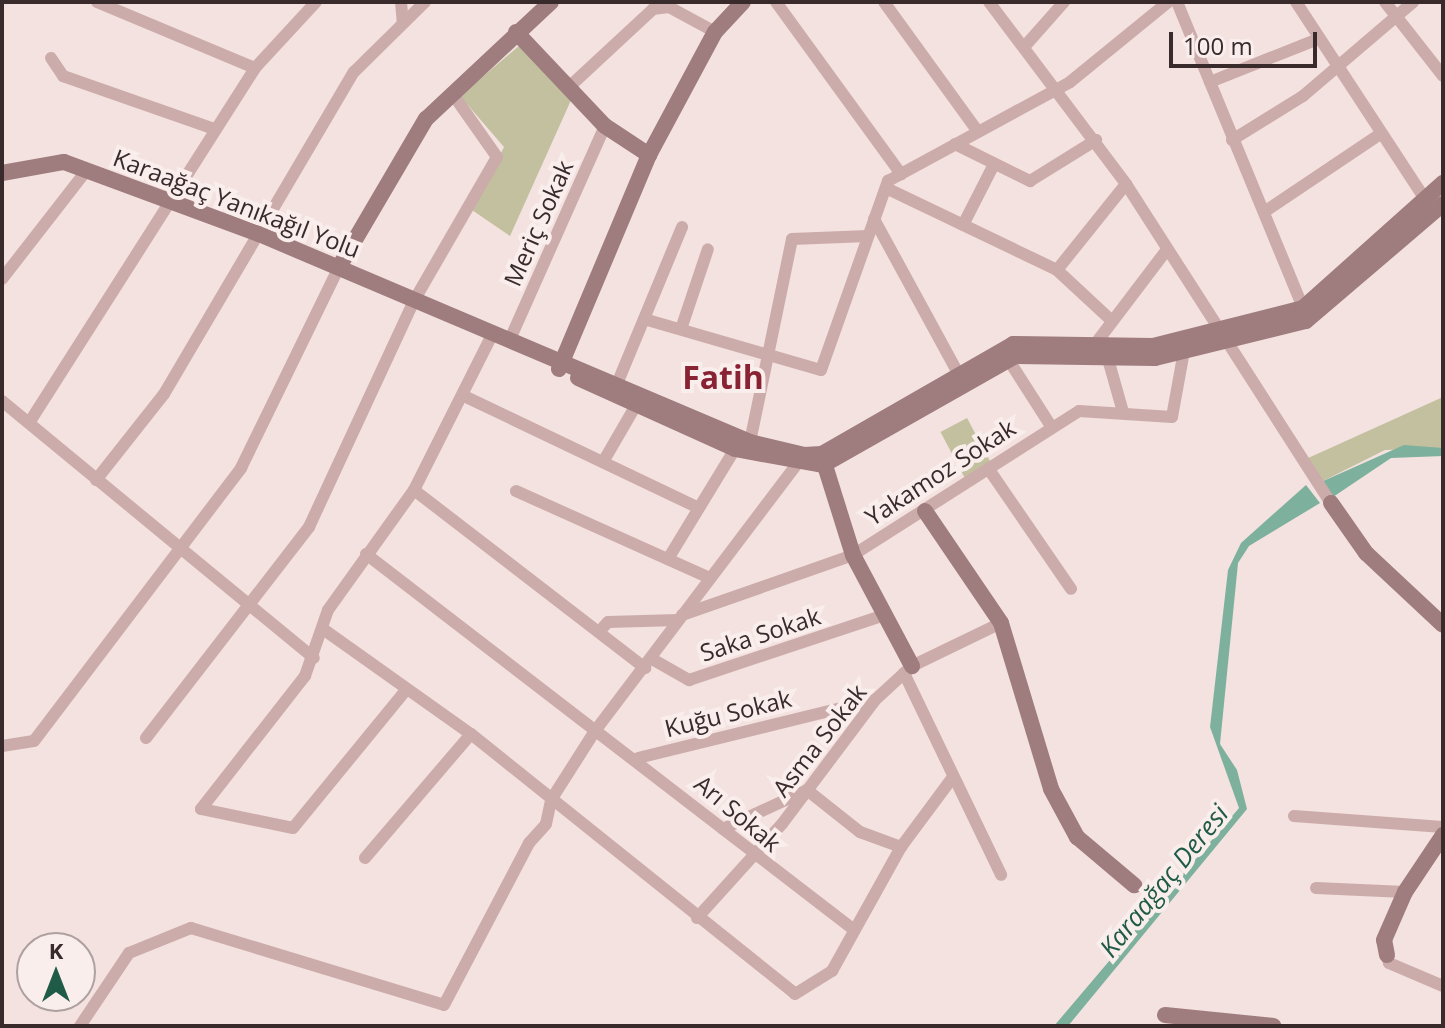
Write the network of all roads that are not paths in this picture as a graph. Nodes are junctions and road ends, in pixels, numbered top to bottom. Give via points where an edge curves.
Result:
1 (97, 2) edge
2 (316, 2) edge
3 (401, 2) edge
4 (425, 2) edge
5 (551, 2) edge
6 (743, 2) edge
7 (776, 2) edge
8 (884, 2) edge
9 (989, 2) edge
10 (1064, 2) edge
11 (1168, 2) edge
12 (1177, 2) edge
13 (1296, 2) edge
14 (1385, 2) edge
15 (1413, 2) edge
16 (664, 4) edge
17 (1394, 18) junction
18 (403, 23) junction
19 (516, 32) junction
20 (715, 32) junction
21 (1318, 39) junction
22 (1025, 46) junction
23 (51, 58) dead end
24 (1334, 65) junction
25 (255, 68) junction
26 (1443, 76) edge
27 (1210, 82) junction
28 (1059, 87) junction
29 (568, 88) junction
30 (452, 93) junction
31 (605, 126) junction
32 (214, 129) junction
33 (978, 132) junction
34 (1377, 136) junction
35 (1096, 140) junction
36 (1232, 140) junction
37 (955, 144) junction
38 (649, 155) junction
39 (993, 166) junction
40 (86, 171) junction
41 (2, 173) edge
42 (901, 174) junction
43 (1443, 183) edge
44 (1126, 184) junction
45 (886, 188) junction
46 (169, 203) junction
47 (1437, 206) edge
48 (1264, 212) junction
49 (874, 219) junction
50 (963, 225) junction
51 (682, 227) dead end
52 (259, 234) junction
53 (868, 236) junction
54 (708, 249) dead end
55 (1166, 251) junction
56 (339, 267) junction
57 (1057, 270) junction
58 (2, 279) edge
59 (415, 299) junction
60 (1303, 308) junction
61 (452, 315) junction
62 (644, 319) junction
63 (1111, 320) junction
64 (681, 329) junction
65 (1219, 336) junction
66 (491, 337) junction
67 (511, 337) junction
68 (1093, 347) junction
69 (1184, 351) junction
70 (772, 352) junction
71 (1008, 359) junction
72 (1108, 359) junction
73 (561, 365) junction
74 (958, 373) junction
75 (617, 384) junction
76 (464, 396) junction
77 (2, 401) edge
78 (636, 405) junction
79 (1123, 412) junction
80 (29, 423) junction
81 (1049, 423) junction
82 (742, 445) junction
83 (803, 460) junction
84 (822, 460) junction
85 (603, 462) junction
86 (990, 471) junction
87 (96, 480) junction
88 (414, 490) junction
89 (516, 491) dead end
90 (1331, 503) joint
91 (699, 508) junction
92 (925, 511) junction
93 (180, 552) junction
94 (366, 554) junction
95 (853, 555) junction
96 (668, 559) junction
97 (710, 578) junction
98 (1071, 589) dead end
99 (248, 608) junction
100 (884, 615) junction
101 (680, 618) junction
102 (1001, 623) junction
103 (1443, 625) edge
104 (323, 629) junction
105 (599, 632) junction
106 (314, 658) junction
107 (649, 663) junction
108 (908, 669) junction
109 (406, 690) junction
110 (875, 700) junction
111 (595, 731) junction
112 (471, 734) junction
113 (146, 738) dead end
114 (2, 746) edge
115 (638, 758) junction
116 (953, 777) junction
117 (807, 790) junction
118 (551, 800) junction
119 (1294, 816) dead end
120 (1443, 827) edge
121 (723, 829) junction
122 (1443, 835) edge
123 (901, 847) junction
124 (753, 856) junction
125 (365, 858) dead end
126 (1001, 875) dead end
127 (1134, 885) dead end
128 (1316, 888) dead end
129 (1405, 892) junction
130 (697, 918) junction
131 (853, 929) junction
132 (1387, 955) joint
133 (1443, 986) edge
134 (1165, 1015) dead end
135 (80, 1026) edge
136 (1273, 1026) edge

1 - 25 street
2 - 25 street
3 - 18 street
4 - 18 street
5 - 19 main road
6 - 20 main road
7 - 42 street
8 - 33 street
9 - 22 street
10 - 22 street
11 - 28 street
12 - 27 street
13 - 21 street
14 - 17 street
15 - 17 street
16 - 20 street
16 - 29 street via 642,16
17 - 24 street
17 - 26 street
18 - 52 street via 354,72
19 - 29 main road
19 - 30 main road
20 - 38 main road
21 - 24 street
21 - 27 street
22 - 28 street
23 - 32 street via 63,76
24 - 34 street
24 - 36 street via 1303,96
25 - 32 street
27 - 36 street
28 - 33 street
28 - 35 street
29 - 31 main road
30 - 56 main road via 413,140
30 - 59 street via 497,157
31 - 38 main road
31 - 67 street, Meriç Sokak
32 - 46 street
33 - 37 street
34 - 47 street
34 - 48 street
35 - 39 street via 1030,181
35 - 44 street
36 - 48 street
37 - 39 street
37 - 42 street
38 - 73 main road
39 - 50 street
40 - 41 main road, Karaağaç Yanıkağıl Yolu via 36,161
40 - 46 main road, Karaağaç Yanıkağıl Yolu
40 - 58 street
42 - 45 street
43 - 47 main road
44 - 55 street
44 - 57 street
45 - 49 street
45 - 50 street
46 - 52 main road, Karaağaç Yanıkağıl Yolu
46 - 80 street
47 - 60 main road
47 - 65 main road via 1331,306 1306,321
48 - 60 street
49 - 53 street
49 - 74 street
50 - 57 street
51 - 62 street
52 - 56 main road, Karaağaç Yanıkağıl Yolu
52 - 87 street via 164,394
53 - 70 street via 792,239
53 - 70 street via 821,370
54 - 64 street
55 - 63 street
55 - 65 street
56 - 59 main road, Karaağaç Yanıkağıl Yolu
56 - 93 street via 241,468
57 - 63 street
59 - 61 main road, Karaağaç Yanıkağıl Yolu
59 - 99 street via 309,527
60 - 65 main road
61 - 66 main road
61 - 67 main road
62 - 64 street
62 - 75 street
63 - 68 street
64 - 70 street
65 - 68 main road via 1153,346
65 - 69 main road
65 - 90 street
66 - 73 main road
66 - 76 street
67 - 73 main road
68 - 74 main road via 1013,344
69 - 72 main road
69 - 79 street via 1172,417
70 - 82 street
71 - 72 main road
71 - 81 street
71 - 84 main road
72 - 79 street
73 - 75 main road
73 - 78 main road
74 - 84 main road
75 - 82 main road
76 - 85 street
76 - 88 street
77 - 80 street
78 - 82 main road
78 - 85 street
79 - 81 street via 1079,411
80 - 87 street
81 - 86 street, Yakamoz Sokak
82 - 83 main road
82 - 91 street
83 - 84 main road
83 - 97 street
84 - 95 main road
85 - 91 street
86 - 92 street, Yakamoz Sokak
86 - 98 street
87 - 93 street
88 - 94 street
88 - 105 street, Saka Sokak
89 - 96 street
90 - 103 main road via 1366,553
91 - 96 street
92 - 95 street, Yakamoz Sokak
92 - 102 main road
93 - 99 street
93 - 114 street via 34,741
94 - 104 street
94 - 111 street, Arı Sokak
95 - 100 main road
95 - 101 street, Yakamoz Sokak
96 - 97 street
97 - 101 street
99 - 106 street
99 - 113 street
100 - 107 street, Saka Sokak via 689,680
100 - 108 main road
101 - 105 street, Yakamoz Sokak via 608,622
101 - 107 street
102 - 108 street, Asma Sokak
102 - 127 main road via 1051,789 1077,837
104 - 106 street
104 - 109 street
105 - 107 street, Saka Sokak
106 - 109 street via 202,806 205,814 293,828
107 - 111 street
108 - 110 street, Asma Sokak
108 - 116 street
109 - 112 street
110 - 115 street, Kuğu Sokak
110 - 117 street, Asma Sokak
111 - 115 street, Arı Sokak
111 - 118 street
112 - 118 street
112 - 125 street
115 - 121 street, Arı Sokak
116 - 123 street
116 - 126 street
117 - 121 street
117 - 123 street via 860,832
117 - 124 street, Asma Sokak
118 - 130 street
118 - 135 street via 546,824 529,843 444,1005 191,928 129,953
119 - 120 street
121 - 124 street, Arı Sokak
122 - 129 main road
123 - 131 street
124 - 130 street, Asma Sokak
124 - 131 street, Arı Sokak
128 - 129 street
129 - 132 main road via 1384,940
130 - 131 street via 795,994 832,971
132 - 133 street via 1389,963
134 - 136 main road

